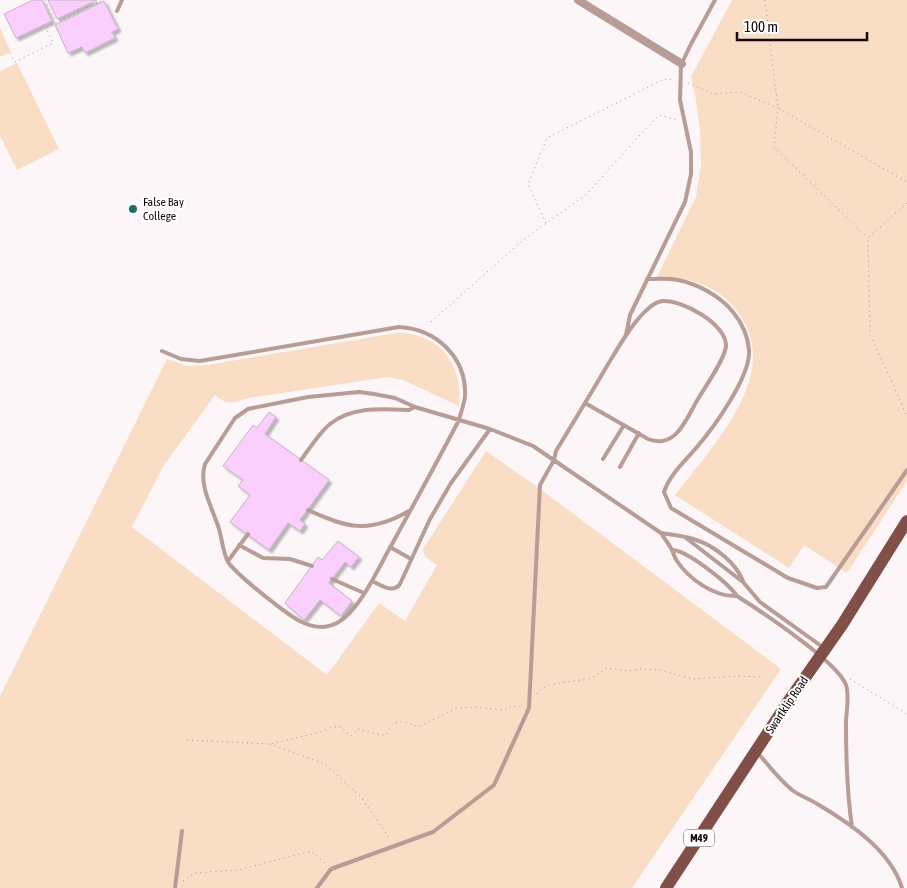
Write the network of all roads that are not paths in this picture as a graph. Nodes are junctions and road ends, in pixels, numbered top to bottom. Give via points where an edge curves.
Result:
1 (122, 0) edge
2 (578, 0) edge
3 (715, 0) edge
4 (117, 11) dead end
5 (682, 64) junction
6 (647, 279) junction
7 (626, 335) junction
8 (162, 351) dead end
9 (586, 402) junction
10 (415, 407) junction
11 (459, 420) junction
12 (624, 425) junction
13 (490, 429) junction
14 (639, 433) junction
15 (301, 460) dead end
16 (554, 460) junction
17 (604, 460) dead end
18 (620, 467) dead end
19 (907, 470) edge
20 (308, 510) dead end
21 (411, 510) junction
22 (907, 521) edge
23 (661, 533) junction
24 (248, 534) dead end
25 (686, 538) junction
26 (239, 545) junction
27 (390, 547) junction
28 (672, 550) junction
29 (411, 559) junction
30 (228, 561) junction
31 (312, 566) dead end
32 (332, 579) dead end
33 (372, 581) junction
34 (743, 582) junction
35 (364, 593) junction
36 (737, 596) junction
37 (823, 652) junction
38 (756, 751) junction
39 (852, 827) junction
40 (182, 831) dead end
41 (175, 887) edge
42 (317, 888) edge
43 (666, 888) edge
44 (902, 888) edge

1 - 4 lane
2 - 5 street
3 - 5 lane
5 - 6 lane via 680,100 691,152 691,174 685,202
6 - 7 lane via 630,315
6 - 19 lane via 678,280 712,293 736,315 744,329 749,352 743,377 719,418 668,480 664,492 672,508 788,578 817,588 826,587
7 - 9 lane
7 - 14 lane via 650,306 662,301 681,305 714,324 726,339 721,360 674,436 657,443
8 - 11 lane via 181,359 200,361 391,328 414,329 439,341 458,363 465,394
9 - 12 lane
9 - 16 lane via 556,451
10 - 11 lane
10 - 15 lane via 409,410 356,411 339,418 320,434
10 - 30 lane via 395,398 359,392 248,408 240,414 203,471 206,493
11 - 13 lane
11 - 21 lane
12 - 14 lane
12 - 17 lane
13 - 16 lane via 522,441
13 - 29 lane via 450,483
14 - 18 lane
16 - 23 lane
16 - 42 lane via 540,485 529,708 494,785 433,832 331,869
20 - 21 lane via 339,524 361,526 385,523
21 - 27 lane
22 - 37 main road, Swartklip Road / M49
23 - 25 lane
23 - 28 lane
24 - 26 lane
25 - 34 lane
25 - 34 lane via 700,541 725,558 737,569
26 - 30 lane
26 - 31 lane via 263,558 290,559
27 - 29 lane
27 - 33 lane
28 - 36 lane via 680,551 713,573
28 - 36 lane via 678,563 694,579 713,591
29 - 33 lane via 398,588 392,589
30 - 35 lane via 239,574 306,624 328,627 338,622 351,612
32 - 35 lane
33 - 35 lane
34 - 37 lane via 760,602
36 - 37 lane
37 - 38 main road, Swartklip Road / M49
37 - 39 lane via 847,686
38 - 39 lane via 791,789
38 - 43 main road, Swartklip Road / M49
39 - 44 lane via 891,865
40 - 41 lane

